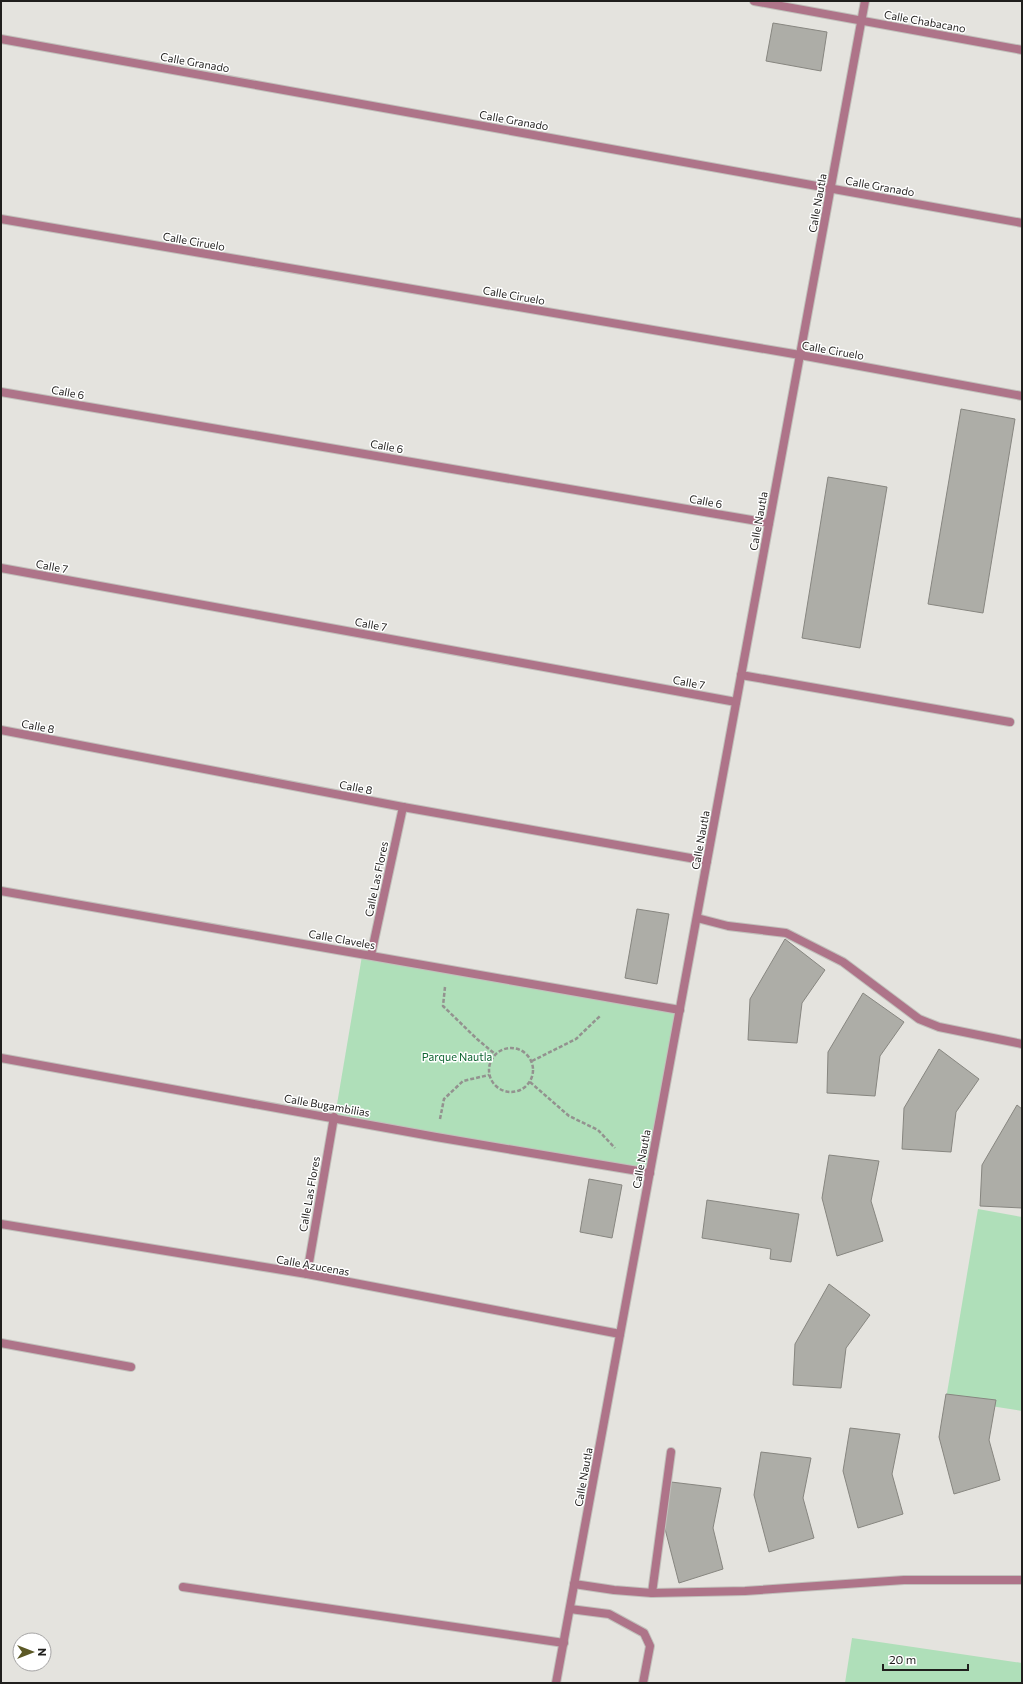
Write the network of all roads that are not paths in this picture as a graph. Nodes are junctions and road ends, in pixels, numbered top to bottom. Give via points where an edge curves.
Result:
1 (754, 1) edge
2 (865, 1) edge
3 (861, 21) junction
4 (1, 39) edge
5 (1022, 50) edge
6 (831, 188) junction
7 (1, 219) edge
8 (1022, 223) edge
9 (800, 355) junction
10 (1, 392) edge
11 (1022, 396) edge
12 (769, 523) junction
13 (1, 568) edge
14 (741, 675) junction
15 (736, 702) junction
16 (1010, 722) dead end
17 (1, 730) edge
18 (403, 807) junction
19 (707, 861) junction
20 (1, 891) edge
21 (697, 918) junction
22 (371, 956) junction
23 (680, 1010) junction
24 (1022, 1044) edge
25 (1, 1058) edge
26 (334, 1117) junction
27 (650, 1172) junction
28 (1, 1224) edge
29 (307, 1274) junction
30 (620, 1334) junction
31 (1, 1343) edge
32 (131, 1367) dead end
33 (671, 1452) dead end
34 (1022, 1580) edge
35 (574, 1584) junction
36 (183, 1587) dead end
37 (652, 1593) junction
38 (570, 1609) junction
39 (564, 1643) junction
40 (556, 1683) edge
41 (643, 1683) edge

1 - 3 street, Calle Chabacano
2 - 3 street, Calle Nautla
3 - 5 street, Calle Chabacano
3 - 6 street, Calle Nautla
4 - 6 street, Calle Granado
6 - 8 street, Calle Granado
6 - 9 street, Calle Nautla
7 - 9 street, Calle Ciruelo
9 - 11 street, Calle Ciruelo
9 - 12 street, Calle Nautla
10 - 12 street, Calle 6
12 - 14 street, Calle Nautla
13 - 15 street, Calle 7
14 - 15 street, Calle Nautla
14 - 16 street
15 - 19 street, Calle Nautla
17 - 18 street, Calle 8
18 - 19 street, Calle 8
18 - 22 street, Calle Las Flores
19 - 21 street, Calle Nautla
20 - 22 street, Calle Claveles
21 - 23 street, Calle Nautla
21 - 24 street via 728,926 786,933 844,962 919,1019 939,1027
22 - 23 street, Calle Claveles
23 - 27 street, Calle Nautla
25 - 26 street, Calle Bugambilias
26 - 27 street, Calle Bugambilias via 436,1137
26 - 29 street, Calle Las Flores
27 - 30 street, Calle Nautla
28 - 29 street, Calle Azucenas
29 - 30 street, Calle Azucenas
30 - 35 street, Calle Nautla
31 - 32 street
33 - 37 street
34 - 37 street via 904,1580 745,1592
35 - 37 street
35 - 38 street, Calle Nautla
36 - 39 street
38 - 39 street, Calle Nautla
38 - 41 street via 609,1614 644,1633 650,1646
39 - 40 street, Calle Nautla

